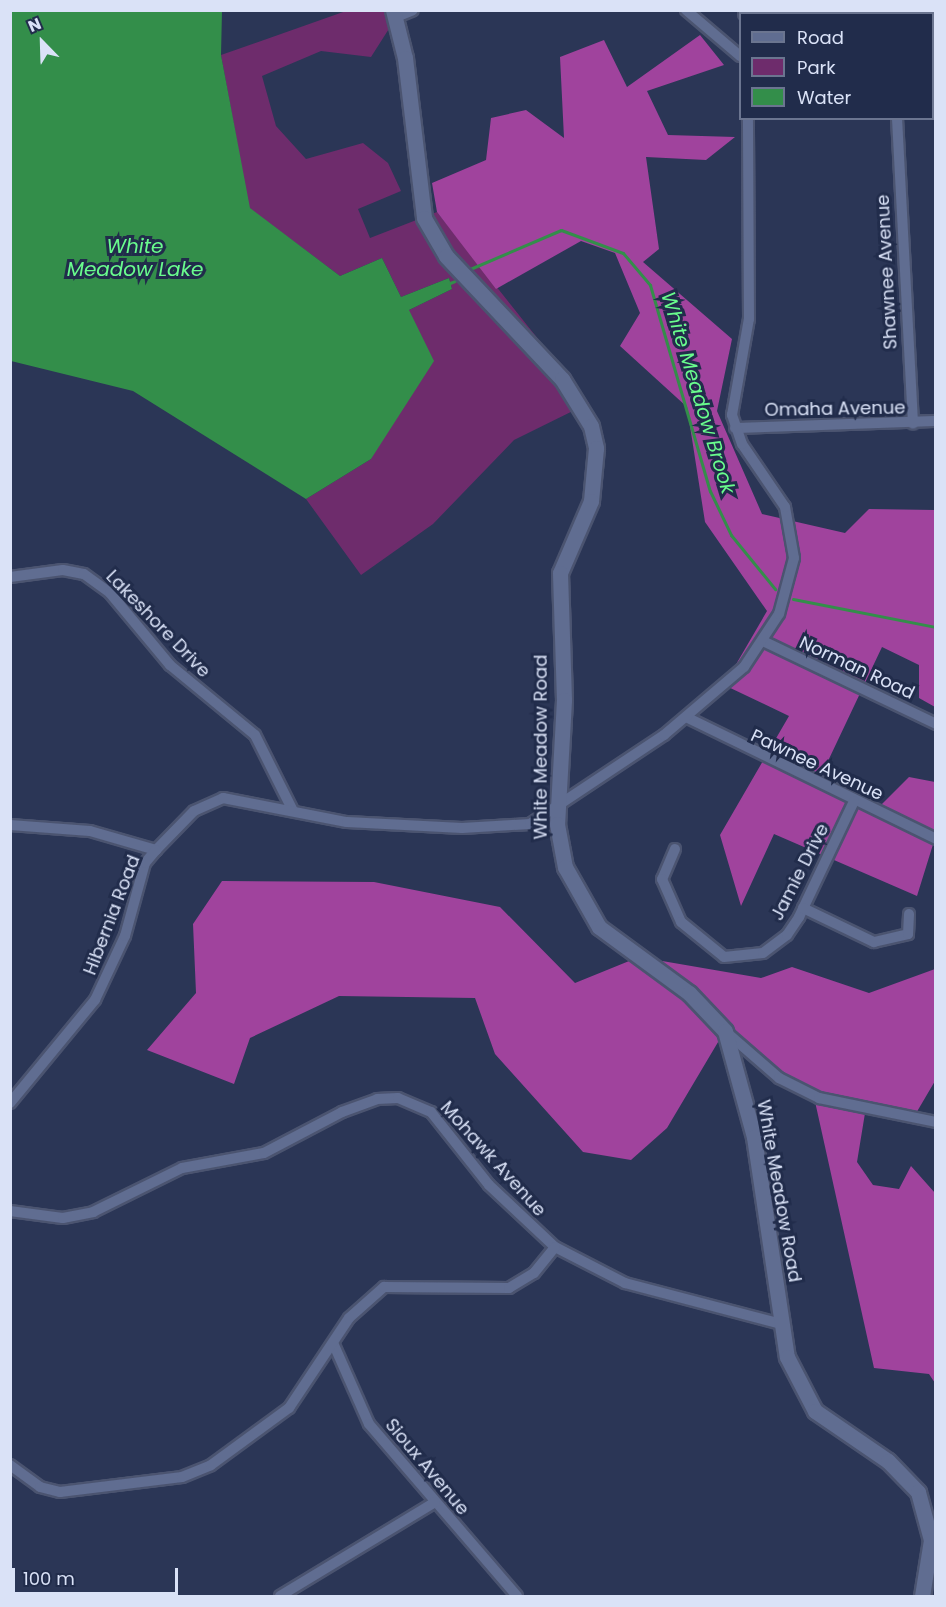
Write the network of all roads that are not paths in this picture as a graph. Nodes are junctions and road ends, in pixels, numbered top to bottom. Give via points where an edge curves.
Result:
1 (413, 10) edge
2 (686, 10) edge
3 (395, 14) edge
4 (739, 54) edge
5 (748, 120) edge
6 (897, 120) edge
7 (936, 421) edge
8 (913, 424) junction
9 (735, 428) junction
10 (10, 577) edge
11 (765, 642) junction
12 (687, 717) junction
13 (936, 723) edge
14 (854, 801) junction
15 (559, 806) junction
16 (293, 811) junction
17 (10, 825) edge
18 (936, 838) edge
19 (675, 849) dead end
20 (156, 850) junction
21 (803, 908) junction
22 (909, 914) dead end
23 (725, 1031) junction
24 (10, 1103) edge
25 (936, 1122) edge
26 (10, 1210) edge
27 (555, 1247) junction
28 (781, 1324) junction
29 (334, 1345) junction
30 (10, 1466) edge
31 (435, 1502) junction
32 (280, 1596) edge
33 (517, 1596) edge
34 (922, 1596) edge

1 - 3 street
2 - 4 street
3 - 15 street, White Meadow Road via 419,198 446,256 562,379 591,426 596,448 591,501 560,573 564,700
5 - 9 street via 749,319 732,397
6 - 8 street, Shawnee Avenue
7 - 8 street, Omaha Avenue
8 - 9 street, Omaha Avenue
9 - 11 street via 785,507 794,558 792,578
10 - 16 street, Lakeshore Drive via 63,570 84,574 110,593 170,665 255,735
11 - 12 street
11 - 13 street, Norman Road
12 - 14 street, Pawnee Avenue
12 - 15 street
14 - 18 street, Pawnee Avenue
14 - 21 street, Jamie Drive
15 - 16 street via 530,824 485,827 347,822
15 - 23 street, White Meadow Road via 558,841 565,867 588,914 689,993
16 - 20 street, Hibernia Road via 223,798 194,812
17 - 20 street via 90,831
19 - 21 street, Jamie Drive via 663,879 667,898 699,941 724,957 763,953 787,935
20 - 24 street, Hibernia Road via 146,863 125,936 95,1000
21 - 22 street via 874,942 908,934
23 - 25 street via 779,1078 819,1098
23 - 28 street, White Meadow Road via 754,1137
26 - 27 street, Mohawk Avenue via 63,1218 93,1212 182,1168 264,1153 342,1112 386,1096 431,1112 489,1185
27 - 28 street, Mohawk Avenue via 634,1286
27 - 29 street via 534,1273 509,1288 384,1287 349,1318
28 - 34 street, White Meadow Road via 803,1396 838,1430 888,1461 918,1492 931,1540
29 - 30 street via 290,1408 228,1454 182,1477 60,1492 40,1487
29 - 31 street, Sioux Avenue via 369,1424
31 - 32 street
31 - 33 street, Sioux Avenue

